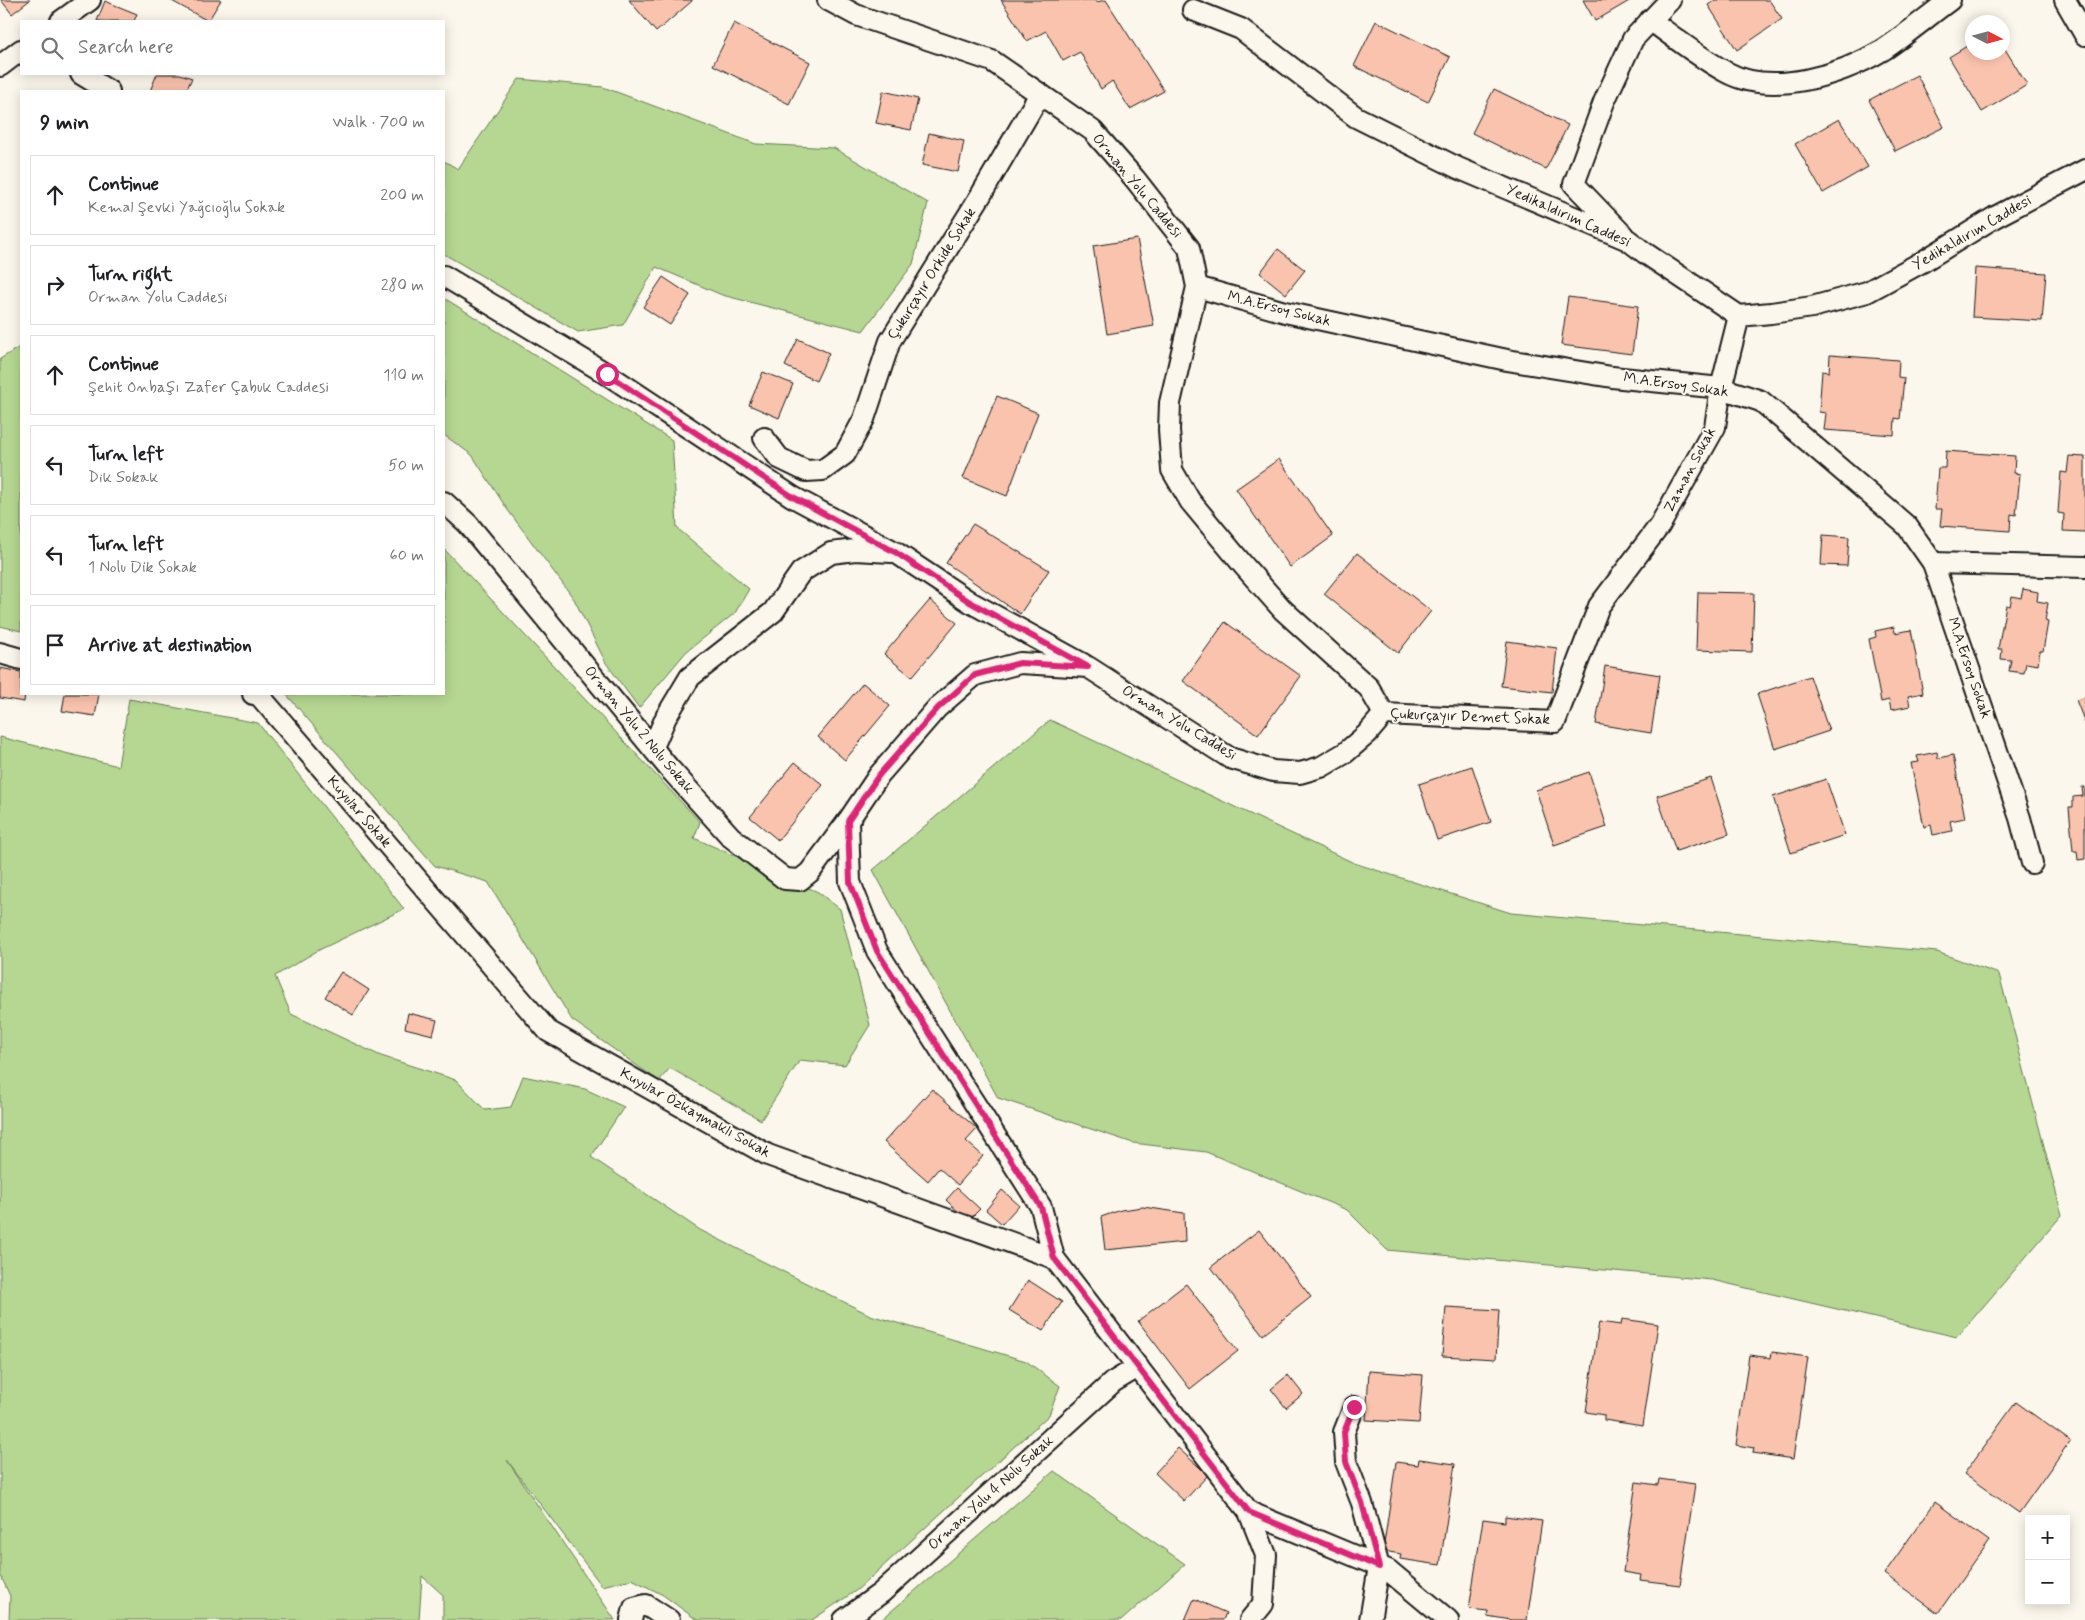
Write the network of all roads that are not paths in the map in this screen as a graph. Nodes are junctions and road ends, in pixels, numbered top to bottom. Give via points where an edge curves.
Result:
1 (90, 0) edge
2 (828, 0) edge
3 (843, 0) edge
4 (1670, 0) edge
5 (1950, 0) edge
6 (2066, 0) edge
7 (1194, 10) dead end
8 (856, 15) junction
9 (62, 20) edge
10 (1650, 20) junction
11 (2085, 36) edge
12 (20, 51) edge
13 (0, 66) edge
14 (83, 75) edge
15 (106, 90) edge
16 (1040, 94) junction
17 (2085, 170) edge
18 (1628, 240) junction
19 (445, 277) edge
20 (1197, 287) junction
21 (1739, 316) junction
22 (1721, 388) junction
23 (764, 438) dead end
24 (445, 503) edge
25 (895, 552) junction
26 (1933, 563) junction
27 (2085, 567) edge
28 (1599, 606) joint
29 (0, 653) edge
30 (20, 659) edge
31 (1088, 667) junction
32 (259, 695) edge
33 (1384, 714) junction
34 (653, 747) junction
35 (848, 821) junction
36 (2032, 863) dead end
37 (464, 933) joint
38 (1054, 1258) junction
39 (1138, 1367) junction
40 (1354, 1407) dead end
41 (1249, 1512) junction
42 (1379, 1567) junction
43 (631, 1620) edge
44 (669, 1620) edge
45 (844, 1620) edge
46 (1250, 1620) edge
47 (1370, 1620) edge
48 (1448, 1620) edge

1 - 9 street
2 - 8 street, Orman Yolu Caddesi
3 - 8 street
4 - 10 street
5 - 10 street via 1882,50 1839,71 1788,83 1757,84 1727,73
6 - 11 street
7 - 18 street, Yedikaldırım Caddesi via 1241,29 1356,116 1458,168
8 - 16 street, Orman Yolu Caddesi via 992,61
10 - 18 street via 1632,39 1604,102 1574,184
12 - 13 street
14 - 15 street
16 - 20 street, Orman Yolu Caddesi via 1093,131 1135,179 1189,248
16 - 23 street, Çukurçayır Orkide Sokak via 890,341 864,420 845,454 823,470 806,471 779,458
17 - 21 street, Yedikaldırım Caddesi via 1995,217 1868,292 1812,307
18 - 21 street, Yedikaldırım Caddesi
19 - 25 street via 607,374 793,497
20 - 22 street, M.A.Ersoy Sokak via 1285,312 1507,360 1612,377
20 - 33 street, Orman Yolu Caddesi via 1170,403 1172,470 1190,501 1244,566 1283,610 1368,688
21 - 22 street, Zaman Sokak
22 - 26 street, M.A.Ersoy Sokak via 1761,401 1907,526
22 - 28 street, Zaman Sokak via 1715,427 1660,525
24 - 34 street, Orman Yolu 2 Nolu Sokak via 468,524
25 - 31 street via 970,602
25 - 34 street via 855,550 831,553 801,572 773,612 690,677
26 - 27 street
26 - 36 street, M.A.Ersoy Sokak via 2020,818
28 - 33 street, Çukurçayır Demet Sokak via 1555,722
29 - 30 street
31 - 33 street, Orman Yolu Caddesi via 1230,758 1273,771 1300,773 1321,767 1352,747
31 - 35 street, Orman Yolu Caddesi via 1020,663 975,675 938,708 879,775
32 - 37 street, Kuyular Sokak
34 - 35 street, Orman Yolu 2 Nolu Sokak via 731,837 784,879 800,880 810,872
35 - 38 street via 850,882 877,951 1041,1207
37 - 38 street, Kuyular Özkaymaklı Sokak via 548,1031 768,1155
38 - 39 street
39 - 41 street
39 - 45 street, Orman Yolu 4 Nolu Sokak via 1114,1382 881,1592
40 - 42 street via 1344,1432 1346,1462 1362,1503
41 - 42 street
41 - 46 street via 1266,1555 1263,1604
42 - 47 street
42 - 48 street via 1388,1570
43 - 44 street via 634,1608 646,1606

